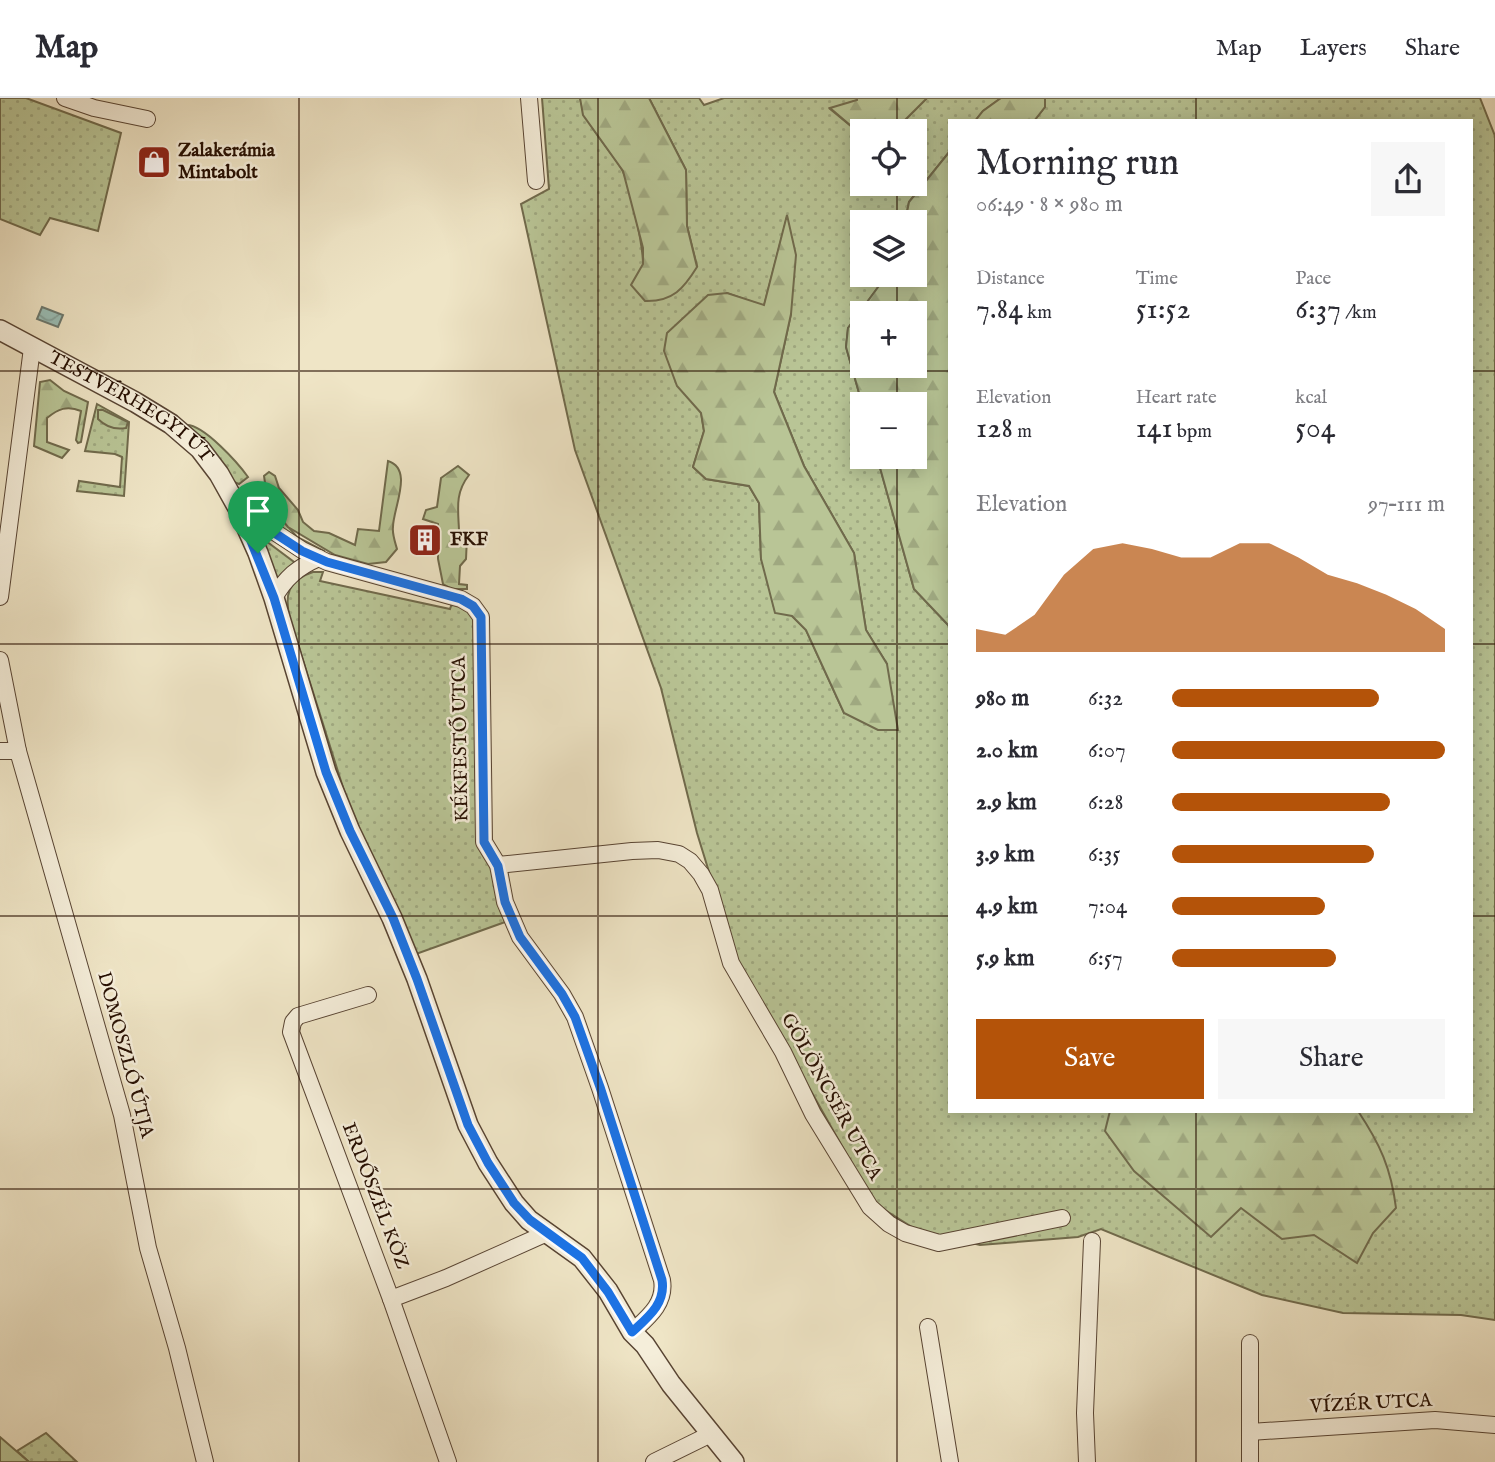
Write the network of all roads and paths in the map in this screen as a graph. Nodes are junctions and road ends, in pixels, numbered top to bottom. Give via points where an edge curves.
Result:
1 (65, 98) edge
2 (529, 98) edge
3 (147, 120) dead end
4 (536, 181) dead end
5 (0, 330) edge
6 (32, 348) junction
7 (238, 509) junction
8 (319, 558) junction
9 (0, 597) edge
10 (274, 598) junction
11 (0, 660) edge
12 (0, 751) edge
13 (18, 751) junction
14 (498, 866) junction
15 (368, 995) dead end
16 (1062, 1218) dead end
17 (547, 1233) junction
18 (1092, 1241) dead end
19 (391, 1298) junction
20 (928, 1327) dead end
21 (632, 1332) junction
22 (1250, 1343) dead end
23 (1495, 1425) edge
24 (1250, 1432) junction
25 (711, 1434) junction
26 (205, 1462) edge
27 (448, 1462) edge
28 (654, 1462) edge
29 (734, 1462) edge
30 (950, 1462) edge
31 (1087, 1462) edge
32 (1250, 1462) edge

1 - 3 street
2 - 4 street
5 - 6 street, TESTVÉRHEGYI ÚT
6 - 7 street, TESTVÉRHEGYI ÚT via 135,402 186,436 210,461
6 - 9 street
7 - 8 street, KÉKFESTŐ UTCA
7 - 10 street, TESTVÉRHEGYI ÚT
8 - 10 street via 297,568
8 - 14 street, KÉKFESTŐ UTCA via 461,599 477,610 482,622 483,835
10 - 17 street, TESTVÉRHEGYI ÚT via 326,772 393,918 468,1125 514,1203
11 - 13 street, DOMOSZLÓ ÚTJA
12 - 13 street
13 - 26 street, DOMOSZLÓ ÚTJA via 122,1115 148,1248
14 - 16 street, GÖLÖNCSÉR UTCA via 632,851 679,854 702,874 735,971 870,1207 905,1233 939,1243
14 - 21 street, KÉKFESTŐ UTCA via 505,902 520,937 575,1017 662,1280 659,1303
15 - 19 street, ERDŐSZÉL KÖZ via 298,1016 291,1032
17 - 19 street
17 - 21 street, TESTVÉRHEGYI ÚT via 582,1258
18 - 31 street
19 - 27 street, ERDŐSZÉL KÖZ
20 - 30 street
21 - 25 street, TESTVÉRHEGYI ÚT
22 - 24 street
23 - 24 street, VÍZÉR UTCA via 1435,1420
24 - 32 street
25 - 28 street
25 - 29 street, TESTVÉRHEGYI ÚT

